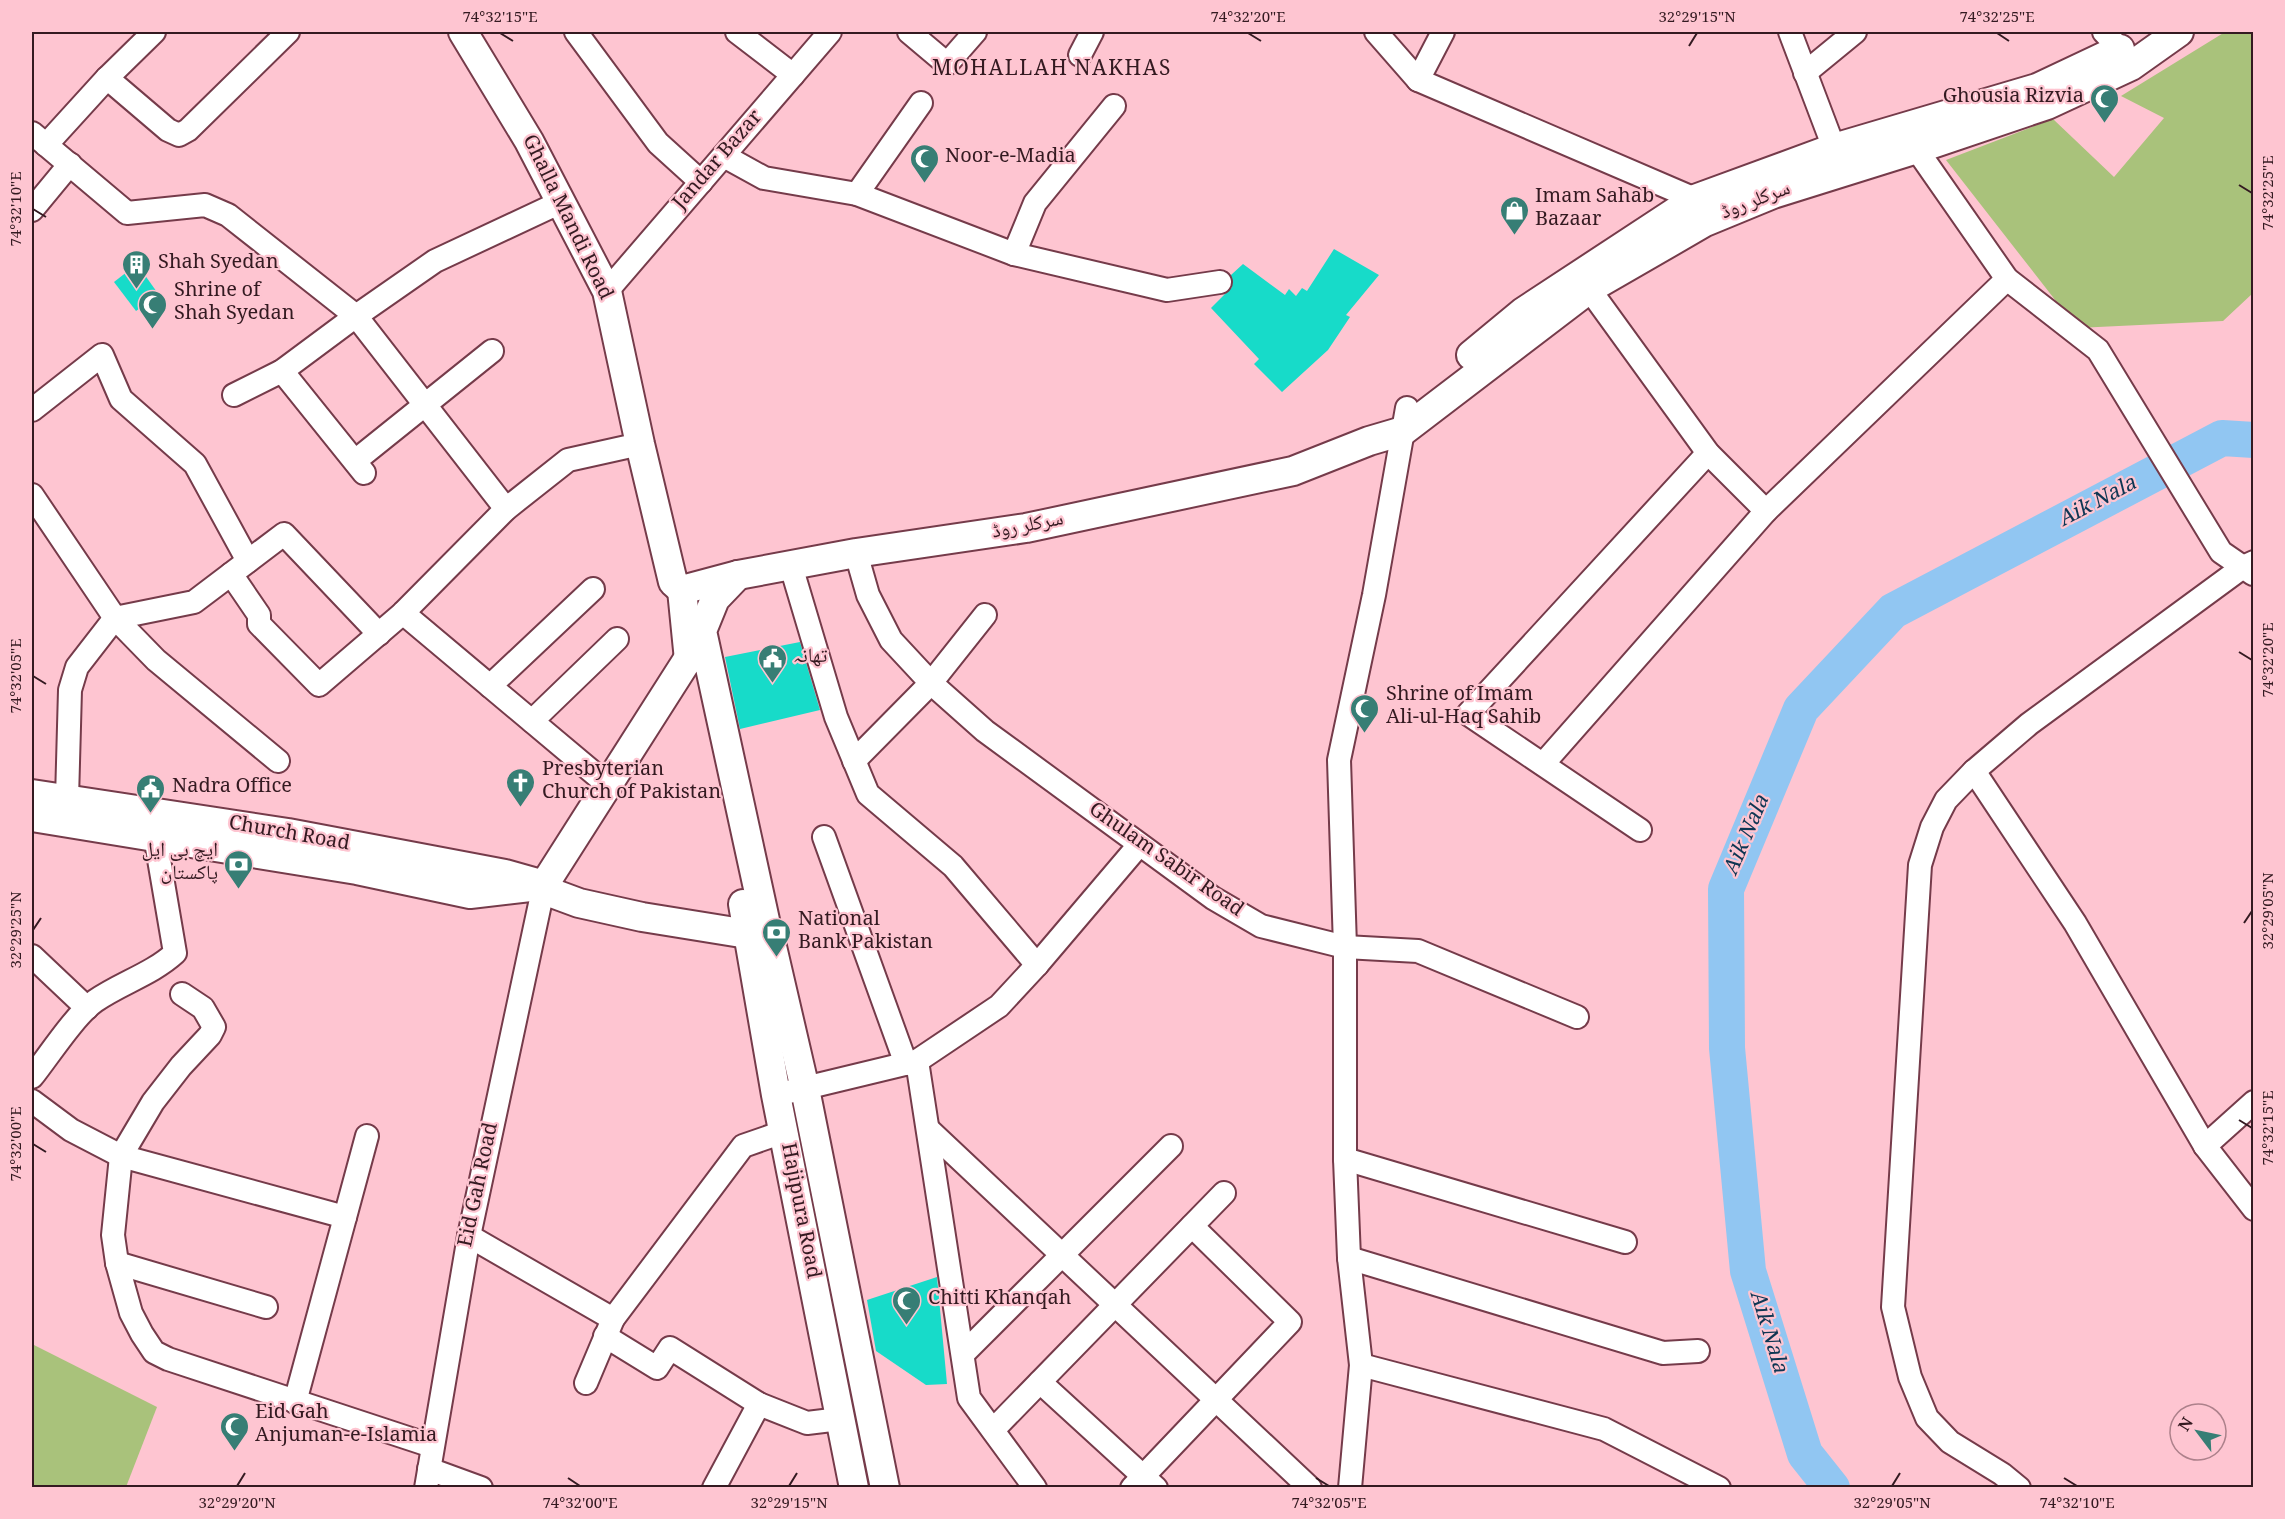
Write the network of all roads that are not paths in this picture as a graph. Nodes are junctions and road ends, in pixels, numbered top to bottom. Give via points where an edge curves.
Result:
1 (153, 32) edge
2 (288, 32) edge
3 (463, 32) edge
4 (576, 32) edge
5 (736, 32) edge
6 (831, 32) edge
7 (909, 32) edge
8 (975, 32) edge
9 (1092, 32) edge
10 (1376, 32) edge
11 (1443, 32) edge
12 (1790, 32) edge
13 (1855, 32) edge
14 (2147, 32) edge
15 (2179, 32) edge
16 (2112, 40) edge
17 (1080, 55) dead end
18 (1805, 73) junction
19 (793, 75) junction
20 (107, 78) junction
21 (1418, 80) junction
22 (921, 103) dead end
23 (1114, 106) dead end
24 (39, 139) edge
25 (1910, 139) junction
26 (1834, 148) junction
27 (724, 156) junction
28 (69, 164) junction
29 (700, 182) junction
30 (856, 194) junction
31 (1695, 199) junction
32 (561, 202) junction
33 (32, 210) edge
34 (1014, 254) junction
35 (2007, 279) junction
36 (1584, 281) junction
37 (1220, 282) dead end
38 (607, 291) junction
39 (356, 316) junction
40 (492, 351) dead end
41 (282, 371) junction
42 (234, 395) dead end
43 (34, 405) edge
44 (426, 405) junction
45 (1405, 419) junction
46 (640, 444) junction
47 (1708, 453) junction
48 (32, 495) edge
49 (507, 509) junction
50 (1766, 511) junction
51 (856, 553) junction
52 (791, 566) junction
53 (240, 567) junction
54 (2250, 568) edge
55 (738, 575) junction
56 (592, 589) dead end
57 (682, 590) junction
58 (403, 613) junction
59 (985, 615) dead end
60 (115, 618) junction
61 (379, 634) junction
62 (617, 639) dead end
63 (688, 659) junction
64 (931, 683) junction
65 (490, 686) junction
66 (532, 721) junction
67 (278, 761) dead end
68 (854, 761) junction
69 (1543, 764) junction
70 (1974, 771) junction
71 (608, 785) junction
72 (32, 794) edge
73 (67, 799) junction
74 (32, 817) edge
75 (1640, 830) dead end
76 (155, 836) junction
77 (824, 837) dead end
78 (1139, 845) junction
79 (544, 885) junction
80 (759, 935) junction
81 (1344, 947) junction
82 (32, 956) edge
83 (1037, 965) junction
84 (182, 994) dead end
85 (87, 1008) junction
86 (1577, 1017) dead end
87 (911, 1063) junction
88 (32, 1077) edge
89 (805, 1089) junction
90 (776, 1095) junction
91 (32, 1101) edge
92 (2253, 1102) edge
93 (928, 1129) junction
94 (783, 1131) junction
95 (367, 1136) dead end
96 (1170, 1146) dead end
97 (2205, 1146) junction
98 (121, 1156) junction
99 (1345, 1159) junction
100 (1224, 1192) dead end
101 (2253, 1209) edge
102 (345, 1217) junction
103 (1192, 1226) junction
104 (469, 1236) junction
105 (1625, 1242) dead end
106 (1063, 1254) junction
107 (1349, 1258) junction
108 (117, 1263) junction
109 (1115, 1304) junction
110 (266, 1307) dead end
111 (609, 1328) junction
112 (1698, 1352) dead end
113 (963, 1354) junction
114 (1361, 1365) junction
115 (1040, 1382) junction
116 (586, 1383) dead end
117 (1216, 1398) junction
118 (296, 1402) junction
119 (759, 1404) junction
120 (840, 1419) junction
121 (993, 1430) junction
122 (432, 1446) junction
123 (428, 1478) edge
124 (1143, 1483) edge
125 (481, 1488) edge
126 (714, 1488) edge
127 (854, 1488) edge
128 (885, 1488) edge
129 (1035, 1488) edge
130 (1310, 1488) edge
131 (1350, 1488) edge
132 (1719, 1488) edge
133 (2019, 1488) edge

1 - 20 street
2 - 20 street via 179,135
3 - 32 main road, Ghalla Mandi Road
4 - 29 street via 658,143
5 - 19 street
6 - 19 street, Jandar Bazar
7 - 8 street via 947,64
9 - 17 street
10 - 21 street
11 - 21 street
12 - 18 street
13 - 18 street
14 - 16 main road, سرکلر روڈ
15 - 25 main road, سرکلر روڈ via 2132,66 2047,105
16 - 25 main road, سرکلر روڈ via 2037,88
18 - 26 street
19 - 27 street, Jandar Bazar
20 - 24 street
21 - 31 street
22 - 30 street
23 - 34 street via 1035,203
24 - 28 street
25 - 26 main road, سرکلر روڈ
25 - 35 street
25 - 36 main road, سرکلر روڈ via 1706,222
26 - 31 main road, سرکلر روڈ
27 - 29 street, Jandar Bazar
27 - 30 street via 764,178
28 - 33 street
28 - 39 street via 127,213 205,205 228,215
29 - 38 street, Jandar Bazar
30 - 34 street
31 - 36 main road, سرکلر روڈ
32 - 38 main road, Ghalla Mandi Road
32 - 39 street via 435,261
34 - 37 street via 1167,290
35 - 50 street
35 - 54 street via 2098,350 2221,552
36 - 45 main road, سرکلر روڈ via 1523,312
36 - 47 street
38 - 46 main road, Ghalla Mandi Road
39 - 41 street
39 - 44 street
40 - 44 street
41 - 42 street
41 - 44 street via 360,467
43 - 53 street via 102,355 121,399 195,464
44 - 49 street
45 - 51 main road, سرکلر روڈ via 1369,441 1293,471 1026,528
45 - 81 street via 1374,596 1339,760
46 - 49 street via 568,460
46 - 57 main road, Ghalla Mandi Road via 673,582
47 - 50 street
47 - 69 street via 1468,714
48 - 60 street
49 - 58 street
50 - 69 street
51 - 52 main road, سرکلر روڈ
51 - 64 street, Ghulam Sabir Road via 868,595 891,640
52 - 55 main road, سرکلر روڈ
52 - 68 street via 836,717
53 - 60 street via 194,602
53 - 61 street via 284,534
53 - 61 street via 259,624 319,685
54 - 70 street via 2029,724
55 - 57 main road, سرکلر روڈ
55 - 80 main road via 715,599 702,631 768,933
56 - 65 street
57 - 63 main road
58 - 61 street
58 - 65 street
59 - 64 street
60 - 67 street via 156,660
60 - 73 street via 77,668 70,690
62 - 66 street
63 - 71 main road
63 - 80 main road
64 - 68 street
64 - 78 street, Ghulam Sabir Road via 985,731
65 - 66 street
66 - 71 street
68 - 83 street via 867,794 953,866
69 - 75 street
70 - 97 street via 2075,923
70 - 133 street via 1946,800 1920,865 1893,1307 1910,1377 1927,1418 1950,1442
71 - 79 main road
72 - 73 main road, Church Road
73 - 79 main road, Church Road via 288,833 505,874
74 - 76 main road, Church Road
76 - 79 main road, Church Road via 357,870 470,894
76 - 85 street via 176,953
77 - 87 street
78 - 81 street, Ghulam Sabir Road via 1213,898 1261,926
78 - 83 street
79 - 80 main road, Church Road via 552,893 579,903
79 - 104 street, Eid Gah Road
80 - 89 main road
80 - 90 main road, Hajipura Road
81 - 86 street, Ghulam Sabir Road via 1418,951
81 - 99 street
82 - 85 street
83 - 87 street via 999,1006
84 - 98 street via 202,1008 214,1027 153,1102
85 - 88 street
87 - 89 street
87 - 93 street
89 - 90 street
89 - 128 main road
90 - 94 main road, Hajipura Road
91 - 98 street via 71,1130
92 - 97 street
93 - 106 street
93 - 113 street
94 - 111 street via 743,1146
94 - 120 main road, Hajipura Road
95 - 102 street
96 - 106 street
97 - 101 street
98 - 102 street
98 - 108 street via 113,1235
99 - 105 street
99 - 107 street
100 - 103 street
102 - 118 street
103 - 109 street
103 - 117 street via 1290,1322
104 - 111 street
104 - 122 street, Eid Gah Road
106 - 109 street
106 - 113 street
107 - 112 street via 1663,1353
107 - 114 street
108 - 110 street
108 - 118 street via 131,1313 154,1352
109 - 115 street
109 - 117 street
111 - 116 street
111 - 119 street via 657,1368 670,1348
113 - 121 street via 969,1398
114 - 131 street
114 - 132 street via 1604,1429
115 - 121 street
115 - 124 street
117 - 124 street
117 - 130 street
118 - 122 street
119 - 120 street via 807,1423
119 - 126 street
120 - 127 main road, Hajipura Road
121 - 129 street
122 - 123 street, Eid Gah Road
123 - 125 street

